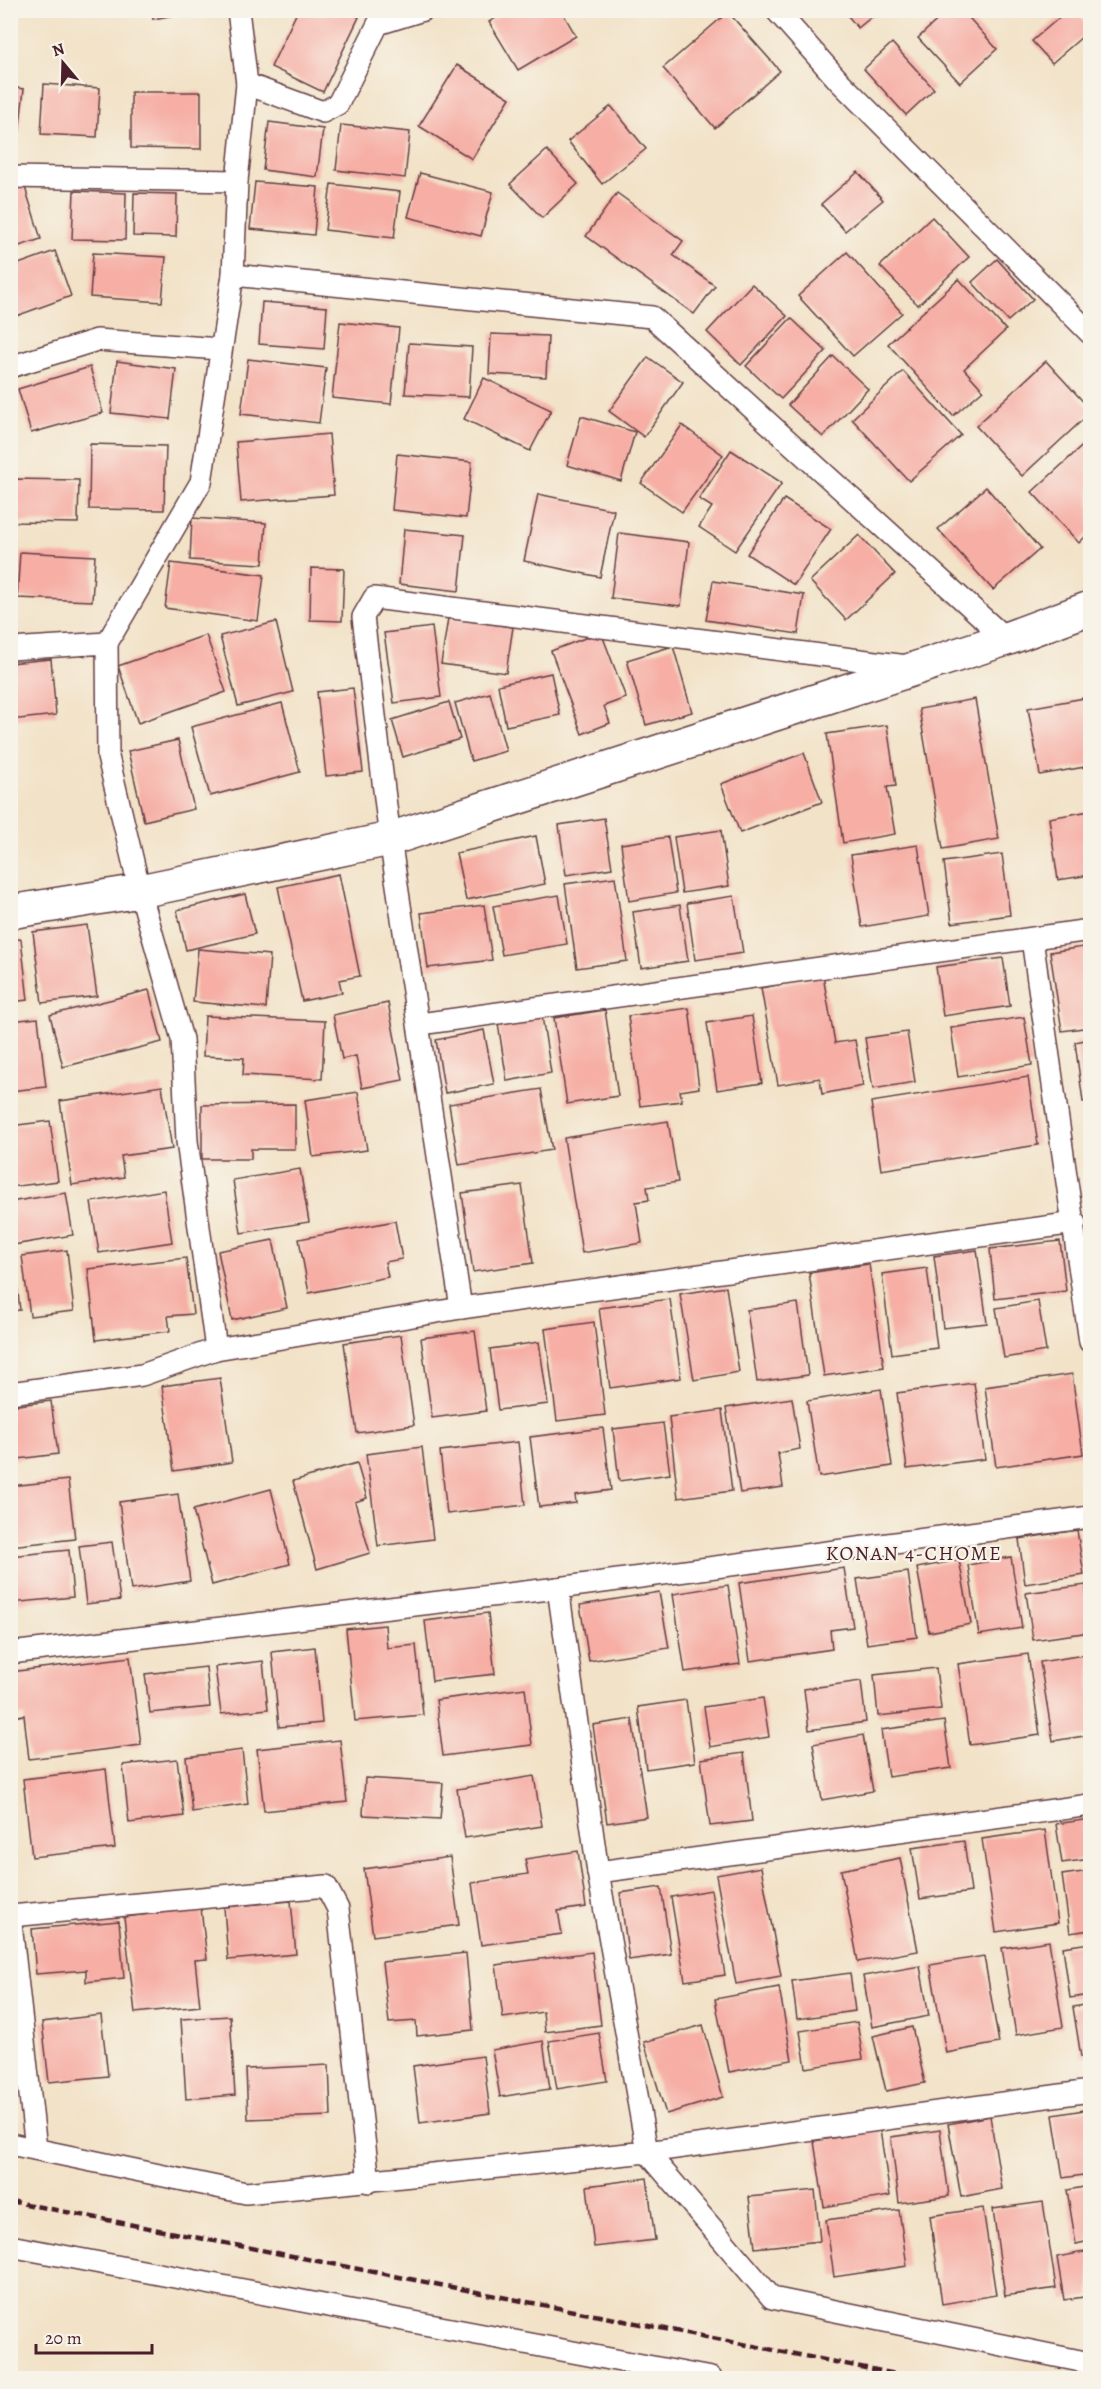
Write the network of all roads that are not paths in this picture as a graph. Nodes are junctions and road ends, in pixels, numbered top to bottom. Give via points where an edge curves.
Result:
1 (238, 10) edge
2 (423, 10) edge
3 (776, 10) edge
4 (247, 84) junction
5 (10, 177) edge
6 (237, 181) junction
7 (233, 275) junction
8 (1090, 333) edge
9 (220, 350) junction
10 (10, 368) edge
11 (1090, 608) edge
12 (1006, 639) junction
13 (107, 643) junction
14 (10, 649) edge
15 (918, 668) junction
16 (390, 839) junction
17 (140, 891) junction
18 (10, 912) edge
19 (1090, 930) edge
20 (1032, 939) junction
21 (420, 1024) junction
22 (1075, 1223) junction
23 (461, 1308) junction
24 (1090, 1342) edge
25 (216, 1349) junction
26 (10, 1393) edge
27 (1090, 1517) edge
28 (558, 1588) junction
29 (10, 1653) edge
30 (1090, 1805) edge
31 (598, 1872) junction
32 (11, 1915) edge
33 (1090, 2091) edge
34 (10, 2144) edge
35 (36, 2149) junction
36 (647, 2152) junction
37 (369, 2182) junction
38 (10, 2246) edge
39 (1090, 2363) edge
40 (711, 2379) edge

1 - 4 lane
2 - 4 lane via 378,24 338,104 323,112
3 - 8 lane via 839,81
4 - 6 lane
5 - 6 lane
6 - 7 lane
7 - 9 lane
7 - 12 lane via 652,317
9 - 10 lane via 97,340
9 - 13 lane via 201,482
11 - 12 street
12 - 15 street
13 - 14 lane
13 - 17 lane via 108,757
15 - 16 street
15 - 16 lane via 374,598 363,617
16 - 17 street
16 - 21 lane
17 - 18 street
17 - 25 lane via 182,1039 187,1141
19 - 20 lane
20 - 21 lane
20 - 22 lane
21 - 23 lane
22 - 23 lane
22 - 24 lane
23 - 25 lane
25 - 26 lane via 142,1375
27 - 28 lane
28 - 29 lane
28 - 31 lane
30 - 31 lane
31 - 36 lane
32 - 35 lane
32 - 37 lane via 326,1886 338,1909
33 - 36 lane
34 - 35 lane
35 - 37 lane via 246,2193
36 - 37 lane
36 - 39 lane via 772,2298
38 - 40 lane

